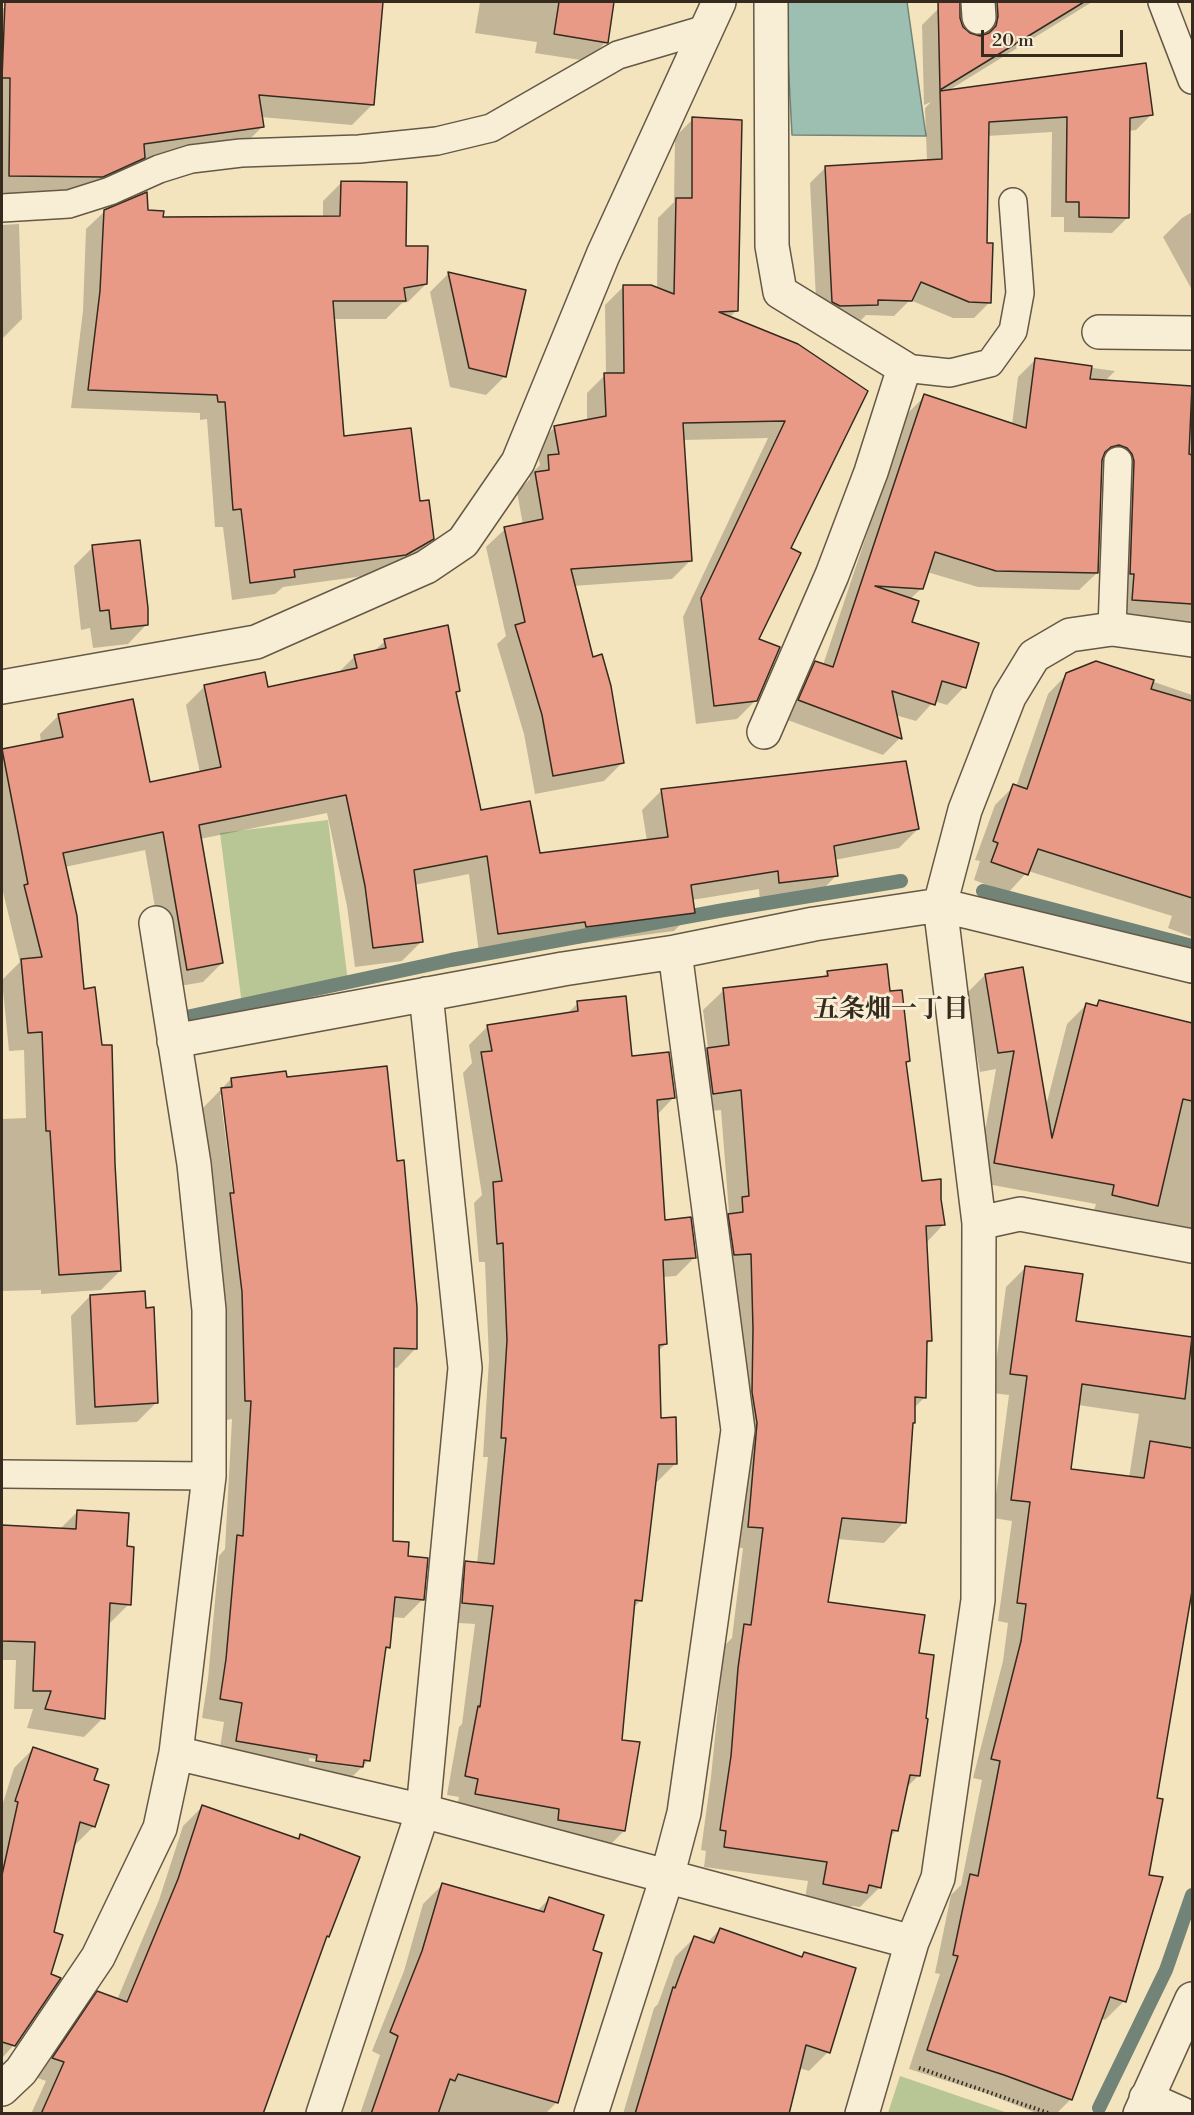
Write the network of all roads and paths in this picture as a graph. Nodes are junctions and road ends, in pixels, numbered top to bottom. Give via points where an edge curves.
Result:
1 (771, 2) edge
2 (1162, 2) edge
3 (713, 15) edge
4 (1192, 80) edge
5 (1013, 202) dead end
6 (2, 208) edge
7 (1099, 332) dead end
8 (1192, 333) edge
9 (904, 368) junction
10 (1118, 461) dead end
11 (1112, 629) junction
12 (1192, 640) edge
13 (2, 687) edge
14 (764, 732) dead end
15 (940, 905) junction
16 (156, 924) dead end
17 (675, 952) junction
18 (1192, 966) edge
19 (426, 994) junction
20 (174, 1041) junction
21 (979, 1223) junction
22 (1192, 1246) edge
23 (2, 1474) edge
24 (209, 1476) junction
25 (176, 1753) junction
26 (423, 1811) junction
27 (667, 1877) junction
28 (912, 1942) junction
29 (1192, 1999) edge
30 (915, 2067) dead end
31 (2, 2089) edge
32 (1143, 2106) edge
33 (323, 2114) edge
34 (591, 2114) edge
35 (862, 2114) edge
36 (1051, 2114) edge
37 (1182, 2114) edge

1 - 9 street via 772,246 780,292
2 - 4 lane
3 - 6 lane via 618,55 491,128 437,141 191,159 69,204
3 - 13 street via 603,255 518,462 462,542 426,567 256,642
5 - 9 lane via 1020,293 1013,331 990,363 951,373
7 - 8 street
9 - 14 street via 832,575
10 - 11 lane
11 - 12 street
11 - 15 street via 1070,635 1034,656 1009,697 965,810
15 - 17 street via 814,924
15 - 18 street
15 - 21 street
16 - 20 street
17 - 19 street
17 - 27 street via 738,1430 684,1813
19 - 20 street
19 - 26 street via 465,1368
20 - 24 street via 194,1164 209,1310
21 - 22 street via 1020,1214
21 - 28 street via 978,1600 938,1878
23 - 24 lane
24 - 25 street
25 - 26 street
25 - 31 street via 160,1828 98,1957 21,2071
26 - 27 street
26 - 33 street
27 - 28 street
27 - 34 street
28 - 35 street
29 - 32 street
30 - 36 path
32 - 37 street

